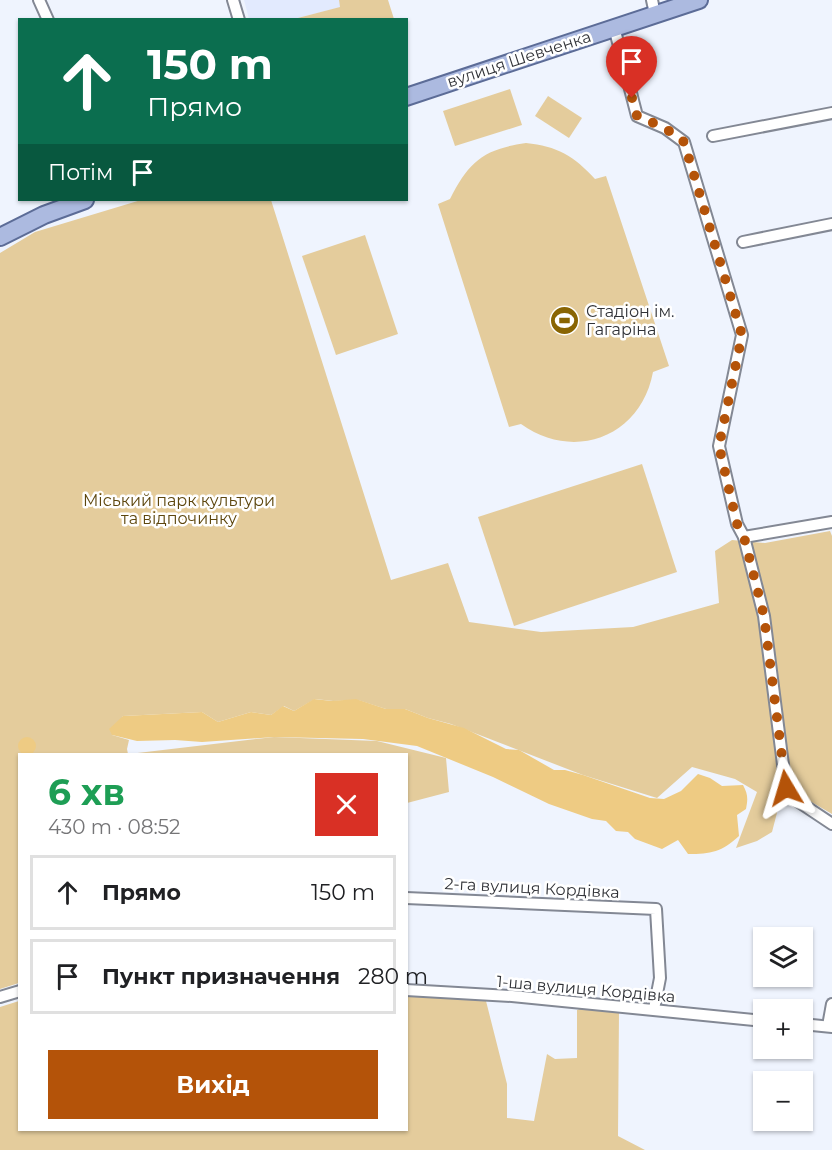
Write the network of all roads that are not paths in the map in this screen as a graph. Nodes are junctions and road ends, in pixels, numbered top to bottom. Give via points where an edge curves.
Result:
1 (39, 0) edge
2 (233, 0) edge
3 (699, 0) edge
4 (653, 7) edge
5 (47, 18) edge
6 (238, 18) edge
7 (614, 27) junction
8 (408, 95) edge
9 (832, 113) edge
10 (712, 136) dead end
11 (82, 201) edge
12 (832, 224) edge
13 (0, 237) edge
14 (743, 242) dead end
15 (832, 522) edge
16 (744, 537) junction
17 (832, 824) edge
18 (408, 898) edge
19 (408, 990) edge
20 (18, 992) edge
21 (0, 997) edge
22 (832, 1004) edge
23 (654, 1009) junction
24 (753, 1020) edge
25 (813, 1025) edge
26 (830, 1027) edge

1 - 5 street
2 - 6 street
3 - 4 main road, вулиця Шевченка
4 - 7 main road, вулиця Шевченка
7 - 8 main road, вулиця Шевченка
7 - 16 street via 637,116 665,128 684,142 742,335 719,446 737,524
9 - 10 street
11 - 13 main road via 44,214
12 - 14 street
15 - 16 street
16 - 17 street via 764,616 786,788 793,798
18 - 23 street, 2-га вулиця Кордівка via 656,909 660,978
19 - 23 street, 1-ша вулиця Кордівка
20 - 21 street
22 - 26 street
23 - 24 street, 1-ша вулиця Кордівка
25 - 26 street

